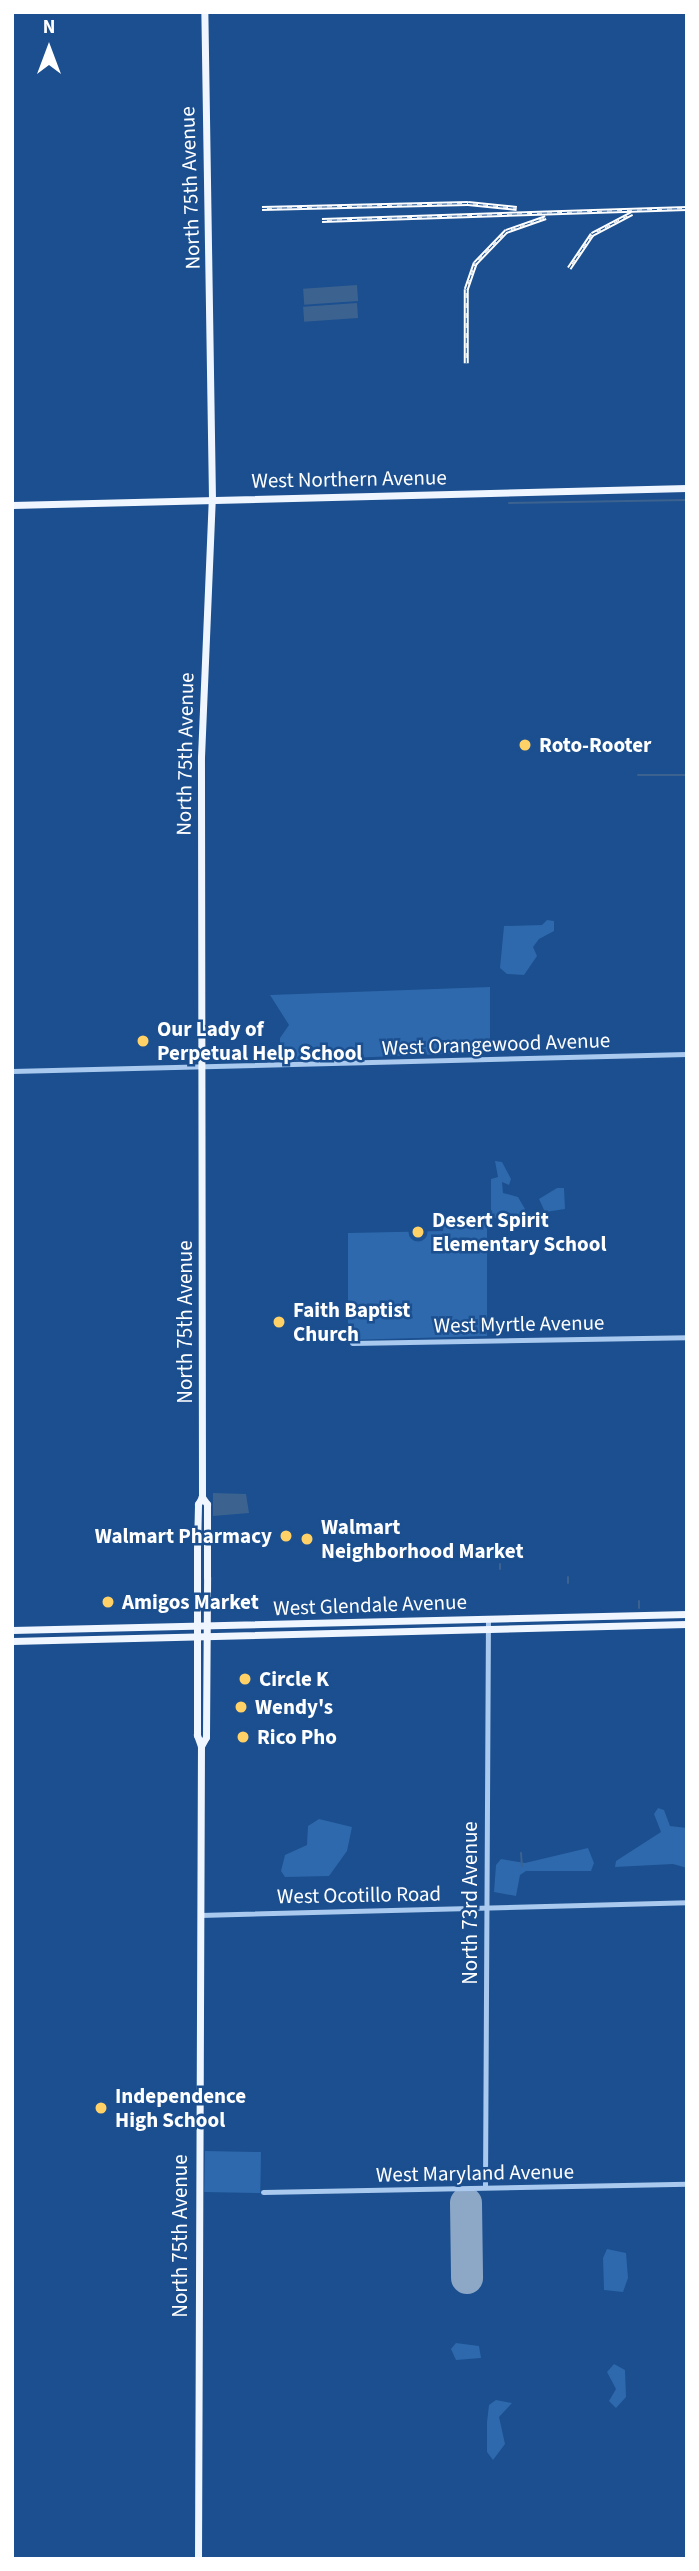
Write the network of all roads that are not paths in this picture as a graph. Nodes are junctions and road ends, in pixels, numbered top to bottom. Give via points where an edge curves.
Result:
1 (204, 12) edge
2 (687, 488) edge
3 (212, 499) junction
4 (12, 505) edge
5 (687, 1054) edge
6 (200, 1067) junction
7 (12, 1071) edge
8 (687, 1336) edge
9 (352, 1343) dead end
10 (687, 1614) edge
11 (488, 1619) junction
12 (687, 1624) edge
13 (202, 1628) junction
14 (12, 1630) edge
15 (486, 1630) junction
16 (202, 1638) junction
17 (12, 1641) edge
18 (687, 1902) edge
19 (486, 1908) junction
20 (200, 1915) junction
21 (687, 2184) edge
22 (485, 2187) junction
23 (263, 2192) dead end
24 (198, 2559) edge

1 - 3 main road, North 75th Avenue
2 - 3 main road, West Northern Avenue
3 - 4 main road, West Northern Avenue
3 - 6 main road, North 75th Avenue via 201,757
5 - 6 street, West Orangewood Avenue
6 - 7 street, West Orangewood Avenue
6 - 13 main road, North 75th Avenue via 202,1497 206,1504
8 - 9 street, West Myrtle Avenue
10 - 11 main road, West Glendale Avenue
11 - 13 main road, West Glendale Avenue
11 - 15 street, North 73rd Avenue
12 - 15 main road, West Glendale Avenue
13 - 14 main road, West Glendale Avenue
13 - 16 main road, North 75th Avenue
15 - 16 main road, West Glendale Avenue
15 - 19 street, North 73rd Avenue
16 - 17 main road, West Glendale Avenue
16 - 20 main road, North 75th Avenue via 197,1735 201,1746
18 - 19 street, West Ocotillo Road
19 - 20 street, West Ocotillo Road
19 - 22 street, North 73rd Avenue
20 - 24 main road, North 75th Avenue
21 - 22 street, West Maryland Avenue
22 - 23 street, West Maryland Avenue

